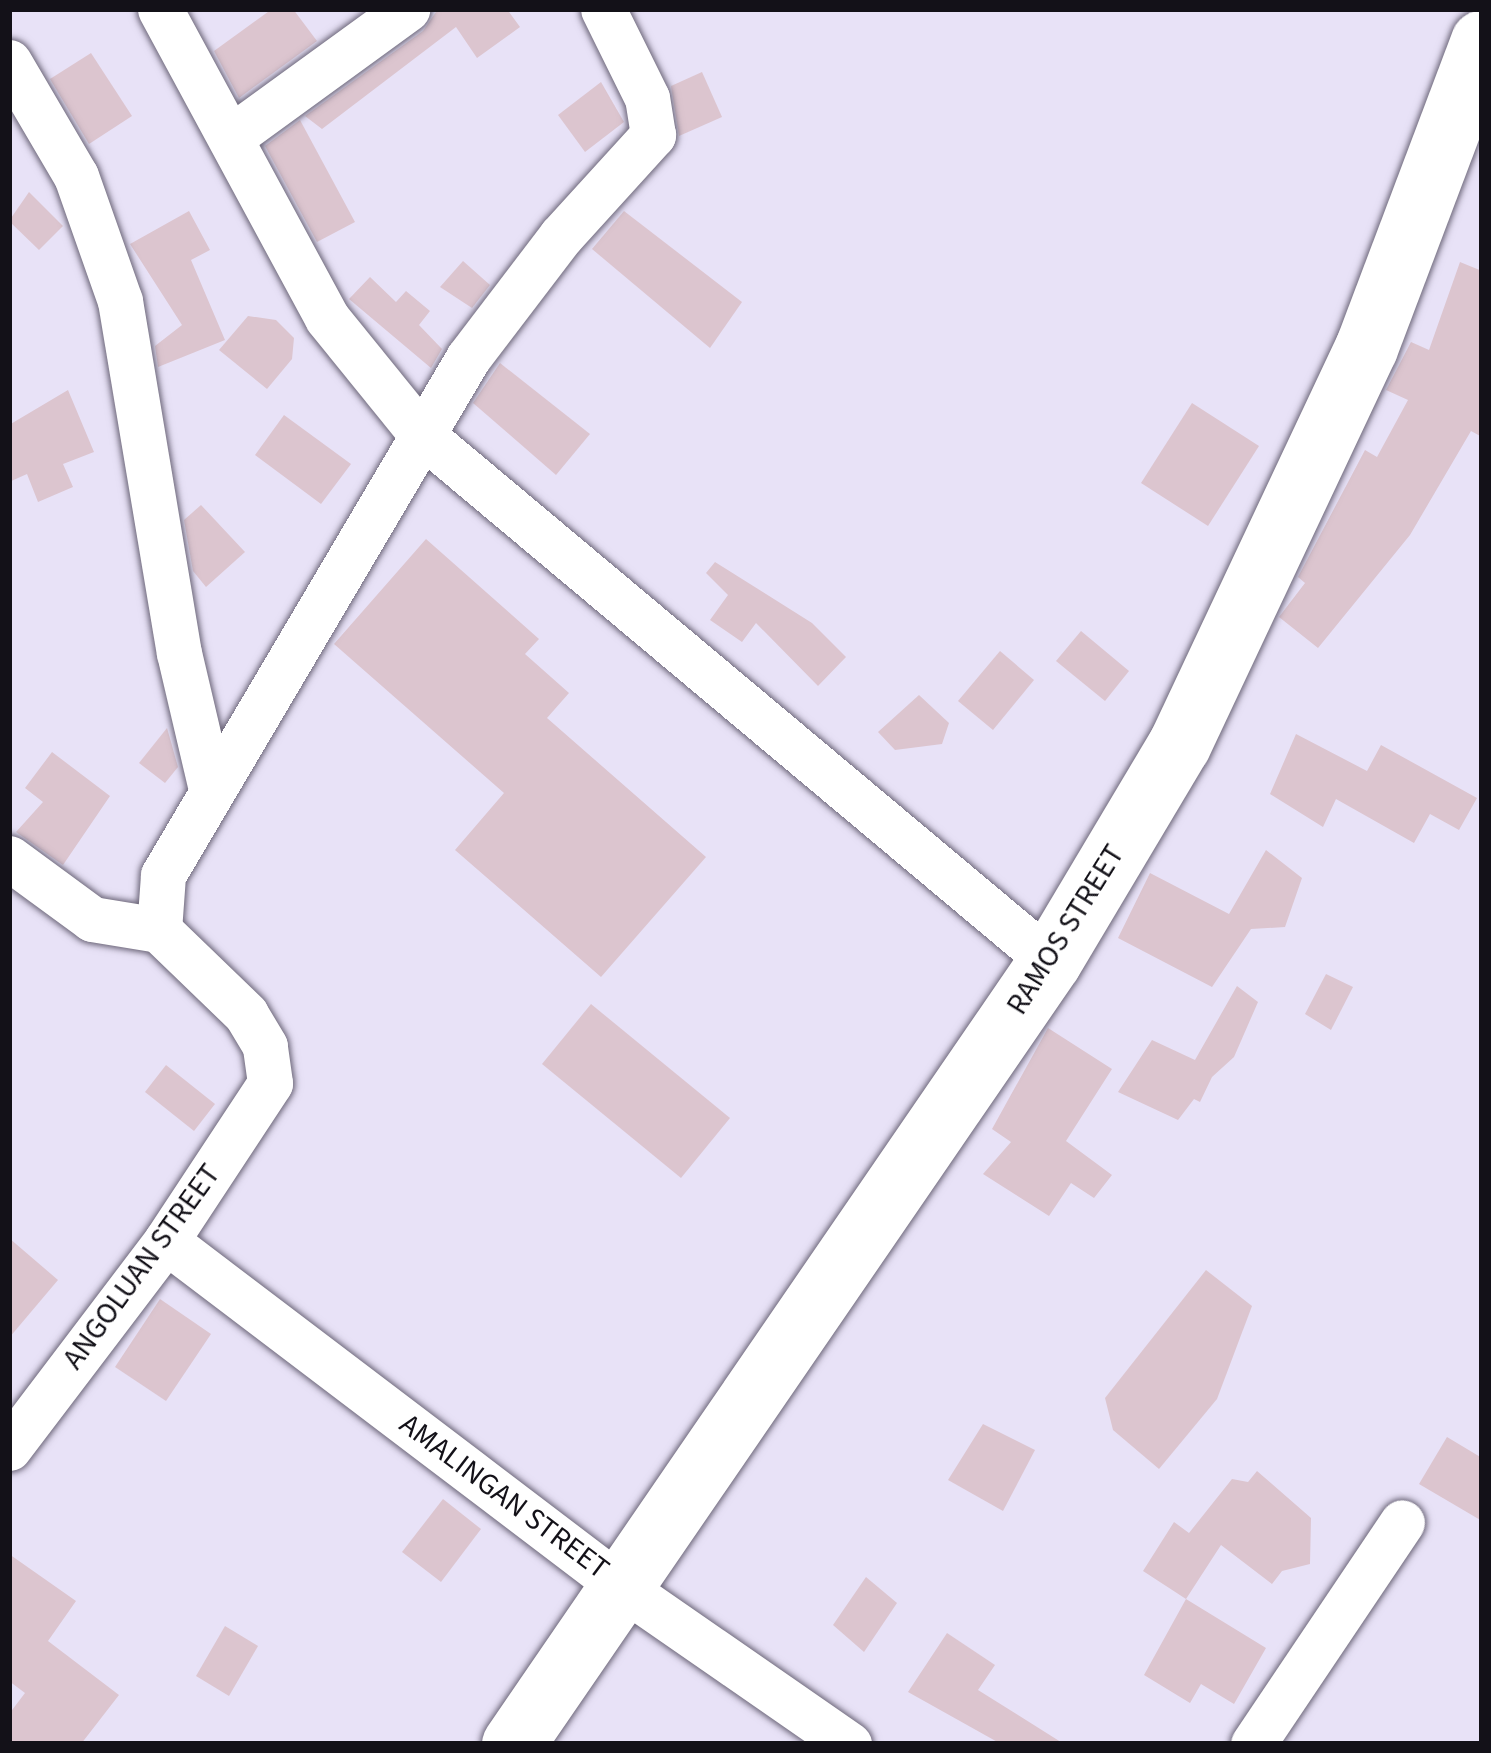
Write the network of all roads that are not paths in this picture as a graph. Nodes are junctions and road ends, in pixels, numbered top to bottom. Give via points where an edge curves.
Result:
1 (160, 9) edge
2 (407, 9) edge
3 (603, 9) edge
4 (1482, 40) edge
5 (9, 62) edge
6 (231, 137) junction
7 (420, 433) junction
8 (211, 789) junction
9 (9, 858) edge
10 (159, 930) junction
11 (1050, 961) junction
12 (166, 1241) junction
13 (9, 1448) edge
14 (1402, 1522) dead end
15 (619, 1585) junction
16 (513, 1744) edge
17 (849, 1744) edge
18 (1252, 1744) edge

1 - 6 street
2 - 6 street
3 - 7 street via 647,98 653,135 561,236
4 - 11 main road, RAMOS STREET via 1366,348 1179,746
5 - 8 street via 76,176 114,279
6 - 7 street via 327,318
7 - 8 street
7 - 11 street
8 - 10 street via 163,875
9 - 10 street via 92,919
10 - 12 street, ANGOLUAN STREET via 246,1014 265,1046 270,1083
11 - 15 main road, RAMOS STREET
12 - 13 street, ANGOLUAN STREET
12 - 15 street, AMALINGAN STREET
14 - 18 street
15 - 16 main road, RAMOS STREET
15 - 17 street, AMALINGAN STREET

